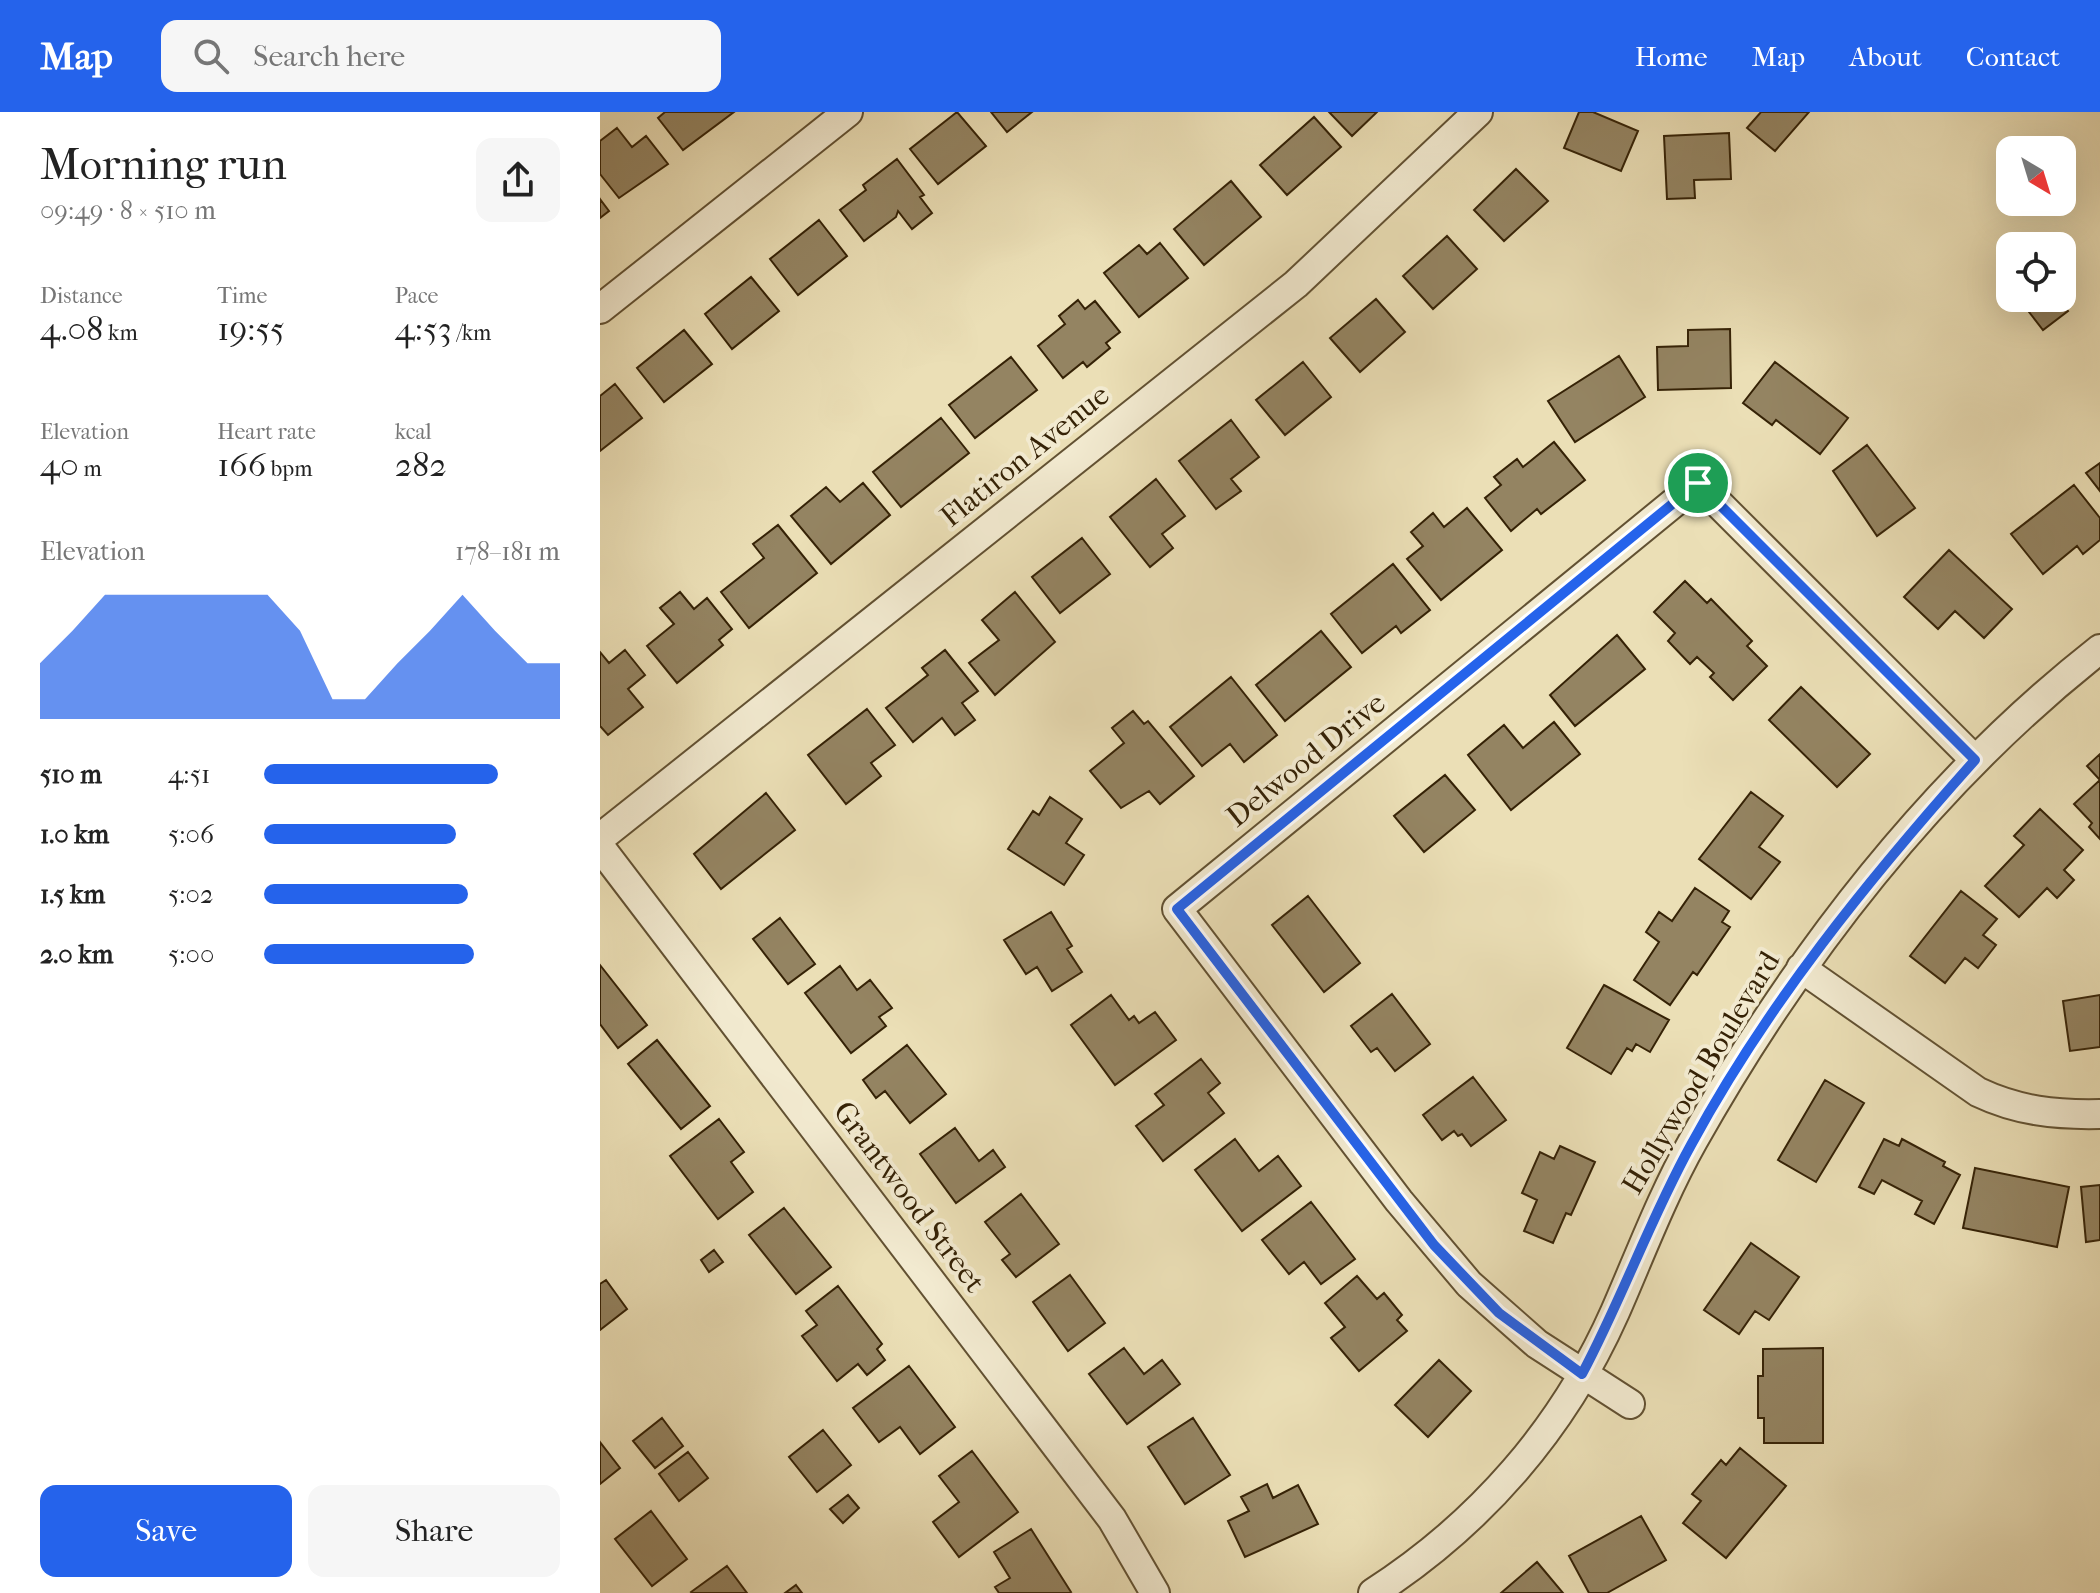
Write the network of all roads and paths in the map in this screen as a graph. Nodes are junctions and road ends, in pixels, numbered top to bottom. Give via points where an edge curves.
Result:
1 (848, 112) edge
2 (1478, 112) edge
3 (600, 309) edge
4 (2100, 649) edge
5 (1975, 760) junction
6 (600, 838) edge
7 (600, 847) edge
8 (1801, 968) junction
9 (2100, 1114) edge
10 (1582, 1374) junction
11 (1630, 1404) dead end
12 (1155, 1593) edge
13 (1373, 1593) edge

1 - 3 street
2 - 6 street, Flatiron Avenue via 1296,284
4 - 5 street, Hollywood Boulevard via 2034,701
5 - 8 street, Hollywood Boulevard via 1897,847
5 - 10 street, Delwood Drive via 1698,483 1177,909 1434,1245 1499,1313
7 - 12 street, Grantwood Street via 1112,1519
8 - 9 street via 1978,1092 2042,1113
8 - 10 street, Hollywood Boulevard via 1693,1141
10 - 11 street, Delwood Drive
10 - 13 street, Hollywood Boulevard via 1514,1475 1472,1519

